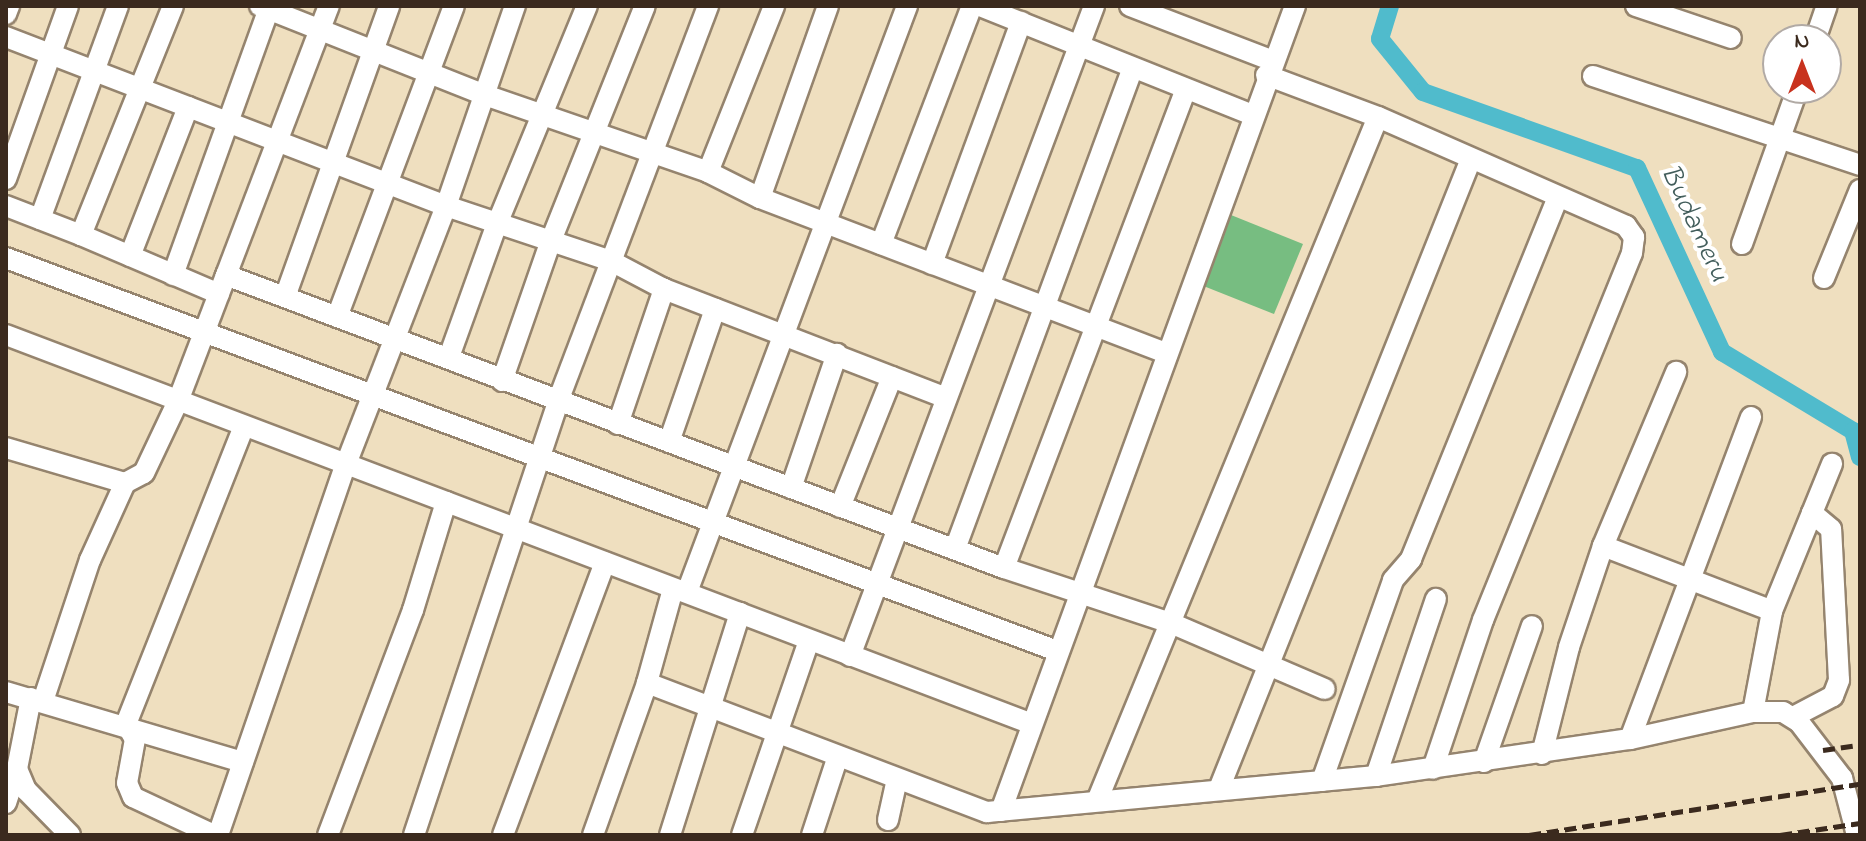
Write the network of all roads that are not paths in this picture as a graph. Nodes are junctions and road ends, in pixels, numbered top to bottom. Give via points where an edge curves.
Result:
1 (9, 6) edge
2 (68, 6) edge
3 (118, 6) edge
4 (173, 6) edge
5 (329, 6) edge
6 (389, 6) edge
7 (454, 6) edge
8 (515, 6) edge
9 (587, 6) edge
10 (645, 6) edge
11 (708, 6) edge
12 (774, 6) edge
13 (828, 6) edge
14 (907, 6) edge
15 (972, 6) edge
16 (980, 6) edge
17 (1094, 6) edge
18 (1130, 6) edge
19 (1295, 6) edge
20 (266, 7) edge
21 (1643, 7) edge
22 (6, 14) edge
23 (1021, 22) junction
24 (319, 30) junction
25 (6, 37) edge
26 (1731, 38) dead end
27 (1079, 47) junction
28 (371, 52) junction
29 (51, 54) junction
30 (1268, 68) junction
31 (1132, 70) junction
32 (428, 71) junction
33 (93, 73) junction
34 (1593, 76) dead end
35 (140, 88) junction
36 (1186, 89) junction
37 (482, 94) junction
38 (1792, 104) edge
39 (188, 107) junction
40 (544, 114) junction
41 (1252, 115) junction
42 (1378, 117) junction
43 (230, 123) junction
44 (597, 130) junction
45 (1780, 138) junction
46 (278, 141) junction
47 (651, 151) junction
48 (1471, 159) junction
49 (332, 162) junction
50 (1860, 165) edge
51 (708, 172) junction
52 (6, 179) edge
53 (385, 181) junction
54 (1860, 190) edge
55 (1558, 197) junction
56 (760, 198) junction
57 (6, 206) edge
58 (446, 206) junction
59 (40, 219) junction
60 (825, 223) junction
61 (497, 224) junction
62 (81, 235) junction
63 (550, 243) junction
64 (881, 244) junction
65 (1742, 244) dead end
66 (130, 256) junction
67 (6, 258) edge
68 (611, 261) junction
69 (932, 264) junction
70 (173, 275) junction
71 (1824, 278) dead end
72 (222, 285) junction
73 (989, 287) junction
74 (664, 289) junction
75 (285, 297) junction
76 (715, 309) junction
77 (1045, 309) junction
78 (337, 317) junction
79 (1096, 328) junction
80 (204, 332) junction
81 (6, 335) edge
82 (784, 335) junction
83 (394, 340) junction
84 (1166, 353) junction
85 (837, 354) junction
86 (449, 357) junction
87 (1676, 372) dead end
88 (892, 377) junction
89 (502, 381) junction
90 (373, 395) junction
91 (946, 398) junction
92 (178, 401) junction
93 (558, 401) junction
94 (1751, 417) dead end
95 (618, 424) junction
96 (243, 428) junction
97 (669, 442) junction
98 (6, 448) edge
99 (539, 456) junction
100 (346, 464) junction
101 (1832, 464) dead end
102 (736, 467) junction
103 (125, 483) junction
104 (791, 488) junction
105 (446, 502) junction
106 (840, 507) junction
107 (1812, 513) junction
108 (714, 523) junction
109 (515, 527) junction
110 (898, 528) junction
111 (1603, 546) junction
112 (955, 549) junction
113 (605, 562) junction
114 (1004, 568) junction
115 (1689, 580) junction
116 (876, 584) junction
117 (680, 590) junction
118 (1079, 595) junction
119 (1436, 599) dead end
120 (1772, 611) junction
121 (740, 613) junction
122 (1173, 624) junction
123 (1532, 626) dead end
124 (809, 640) junction
125 (1057, 651) junction
126 (850, 656) junction
127 (1271, 666) junction
128 (647, 683) junction
129 (1325, 689) dead end
130 (6, 692) edge
131 (37, 700) junction
132 (713, 708) junction
133 (1753, 712) junction
134 (1793, 717) junction
135 (126, 724) junction
136 (1032, 724) junction
137 (778, 731) junction
138 (1630, 739) junction
139 (1542, 754) junction
140 (838, 756) junction
141 (243, 762) junction
142 (1484, 762) junction
143 (17, 769) junction
144 (1433, 769) junction
145 (1376, 776) junction
146 (897, 779) junction
147 (1322, 781) junction
148 (1219, 789) junction
149 (1097, 801) junction
150 (6, 803) edge
151 (1001, 811) junction
152 (888, 820) dead end
153 (70, 835) edge
154 (216, 835) edge
155 (328, 835) edge
156 (414, 835) edge
157 (503, 835) edge
158 (593, 835) edge
159 (670, 835) edge
160 (742, 835) edge
161 (812, 835) edge
162 (1857, 835) edge

1 - 22 street
2 - 29 street
3 - 33 street
4 - 35 street
5 - 24 street
6 - 28 street
7 - 32 street
8 - 37 street
9 - 40 street
10 - 44 street
11 - 47 street
12 - 51 street
13 - 56 street
14 - 60 street
15 - 64 street
16 - 23 street
17 - 27 street
18 - 30 street
19 - 30 street
20 - 24 street
20 - 43 street
21 - 26 street
23 - 27 street
23 - 69 street
24 - 28 street
24 - 46 street
25 - 29 street
27 - 31 street
27 - 73 street
28 - 32 street
28 - 49 street
29 - 33 street
29 - 52 street
30 - 41 street
30 - 42 street
31 - 36 street
31 - 77 street
32 - 37 street
32 - 53 street
33 - 35 street
33 - 59 street
34 - 45 street
35 - 39 street
35 - 62 street
36 - 41 street
36 - 79 street
37 - 40 street
37 - 58 street
38 - 45 street
39 - 43 street
39 - 66 street
40 - 44 street
40 - 61 street
41 - 84 street
42 - 48 street
42 - 122 street via 1221,491
43 - 46 street
43 - 70 street
44 - 47 street
44 - 63 street
45 - 50 street
45 - 65 street
46 - 49 street
46 - 72 street
47 - 51 street
47 - 68 street
48 - 55 street
48 - 127 street
49 - 53 street
49 - 75 street
51 - 56 street
53 - 58 street
53 - 78 street
54 - 71 street
55 - 144 street via 1626,226 1635,244 1483,620
55 - 147 street via 1411,559 1393,580
56 - 60 street
57 - 59 street
58 - 61 street
58 - 83 street
59 - 62 street
60 - 64 street
60 - 82 street
61 - 63 street
61 - 86 street
62 - 66 street
63 - 68 street
63 - 89 street
64 - 69 street
66 - 70 street
67 - 80 street
68 - 74 street
68 - 93 street
69 - 73 street
70 - 72 street
72 - 75 street
72 - 80 street
73 - 77 street
73 - 91 street
74 - 76 street
74 - 95 street
75 - 78 street
76 - 82 street
76 - 97 street
77 - 79 street
77 - 112 street
78 - 83 street
79 - 84 street
79 - 114 street
80 - 90 street
80 - 92 street
81 - 92 street
82 - 85 street
82 - 102 street
83 - 86 street
83 - 90 street
84 - 118 street
85 - 88 street
85 - 104 street
86 - 89 street
87 - 111 street
88 - 91 street
88 - 106 street
89 - 93 street
90 - 99 street
90 - 100 street
91 - 110 street
92 - 96 street
92 - 103 street via 144,473
93 - 95 street
93 - 99 street
94 - 115 street
95 - 97 street
96 - 100 street
96 - 135 street
97 - 102 street
98 - 103 street
99 - 108 street
99 - 109 street
100 - 105 street
100 - 141 street
101 - 107 street
102 - 104 street
102 - 108 street
103 - 131 street
104 - 106 street
105 - 109 street
105 - 155 street via 413,610
106 - 110 street
107 - 120 street
107 - 134 street via 1831,529 1839,680 1833,696
108 - 116 street
108 - 117 street
109 - 113 street
109 - 156 street
110 - 112 street
110 - 116 street
111 - 115 street
111 - 139 street via 1569,647
112 - 114 street
113 - 117 street
113 - 157 street
114 - 118 street
115 - 120 street
115 - 138 street
116 - 125 street
116 - 126 street
117 - 121 street
117 - 128 street
118 - 122 street
118 - 125 street
119 - 145 street
120 - 133 street
121 - 124 street
121 - 132 street
122 - 127 street
122 - 149 street
123 - 142 street
124 - 126 street
124 - 137 street
125 - 136 street
126 - 136 street
127 - 129 street
127 - 148 street
128 - 132 street
128 - 158 street
130 - 131 street
131 - 135 street
131 - 143 street
132 - 137 street
132 - 159 street
133 - 134 street via 1770,710
133 - 138 street
134 - 162 street via 1842,778
135 - 141 street
135 - 154 street via 135,739 127,783 133,797
136 - 151 street
137 - 140 street
137 - 160 street
138 - 139 street
139 - 142 street
140 - 146 street
140 - 161 street
141 - 154 street
142 - 144 street
143 - 150 street
143 - 153 street via 26,790
144 - 145 street
145 - 147 street
146 - 151 street via 987,812
146 - 152 street
147 - 148 street
148 - 149 street
149 - 151 street

